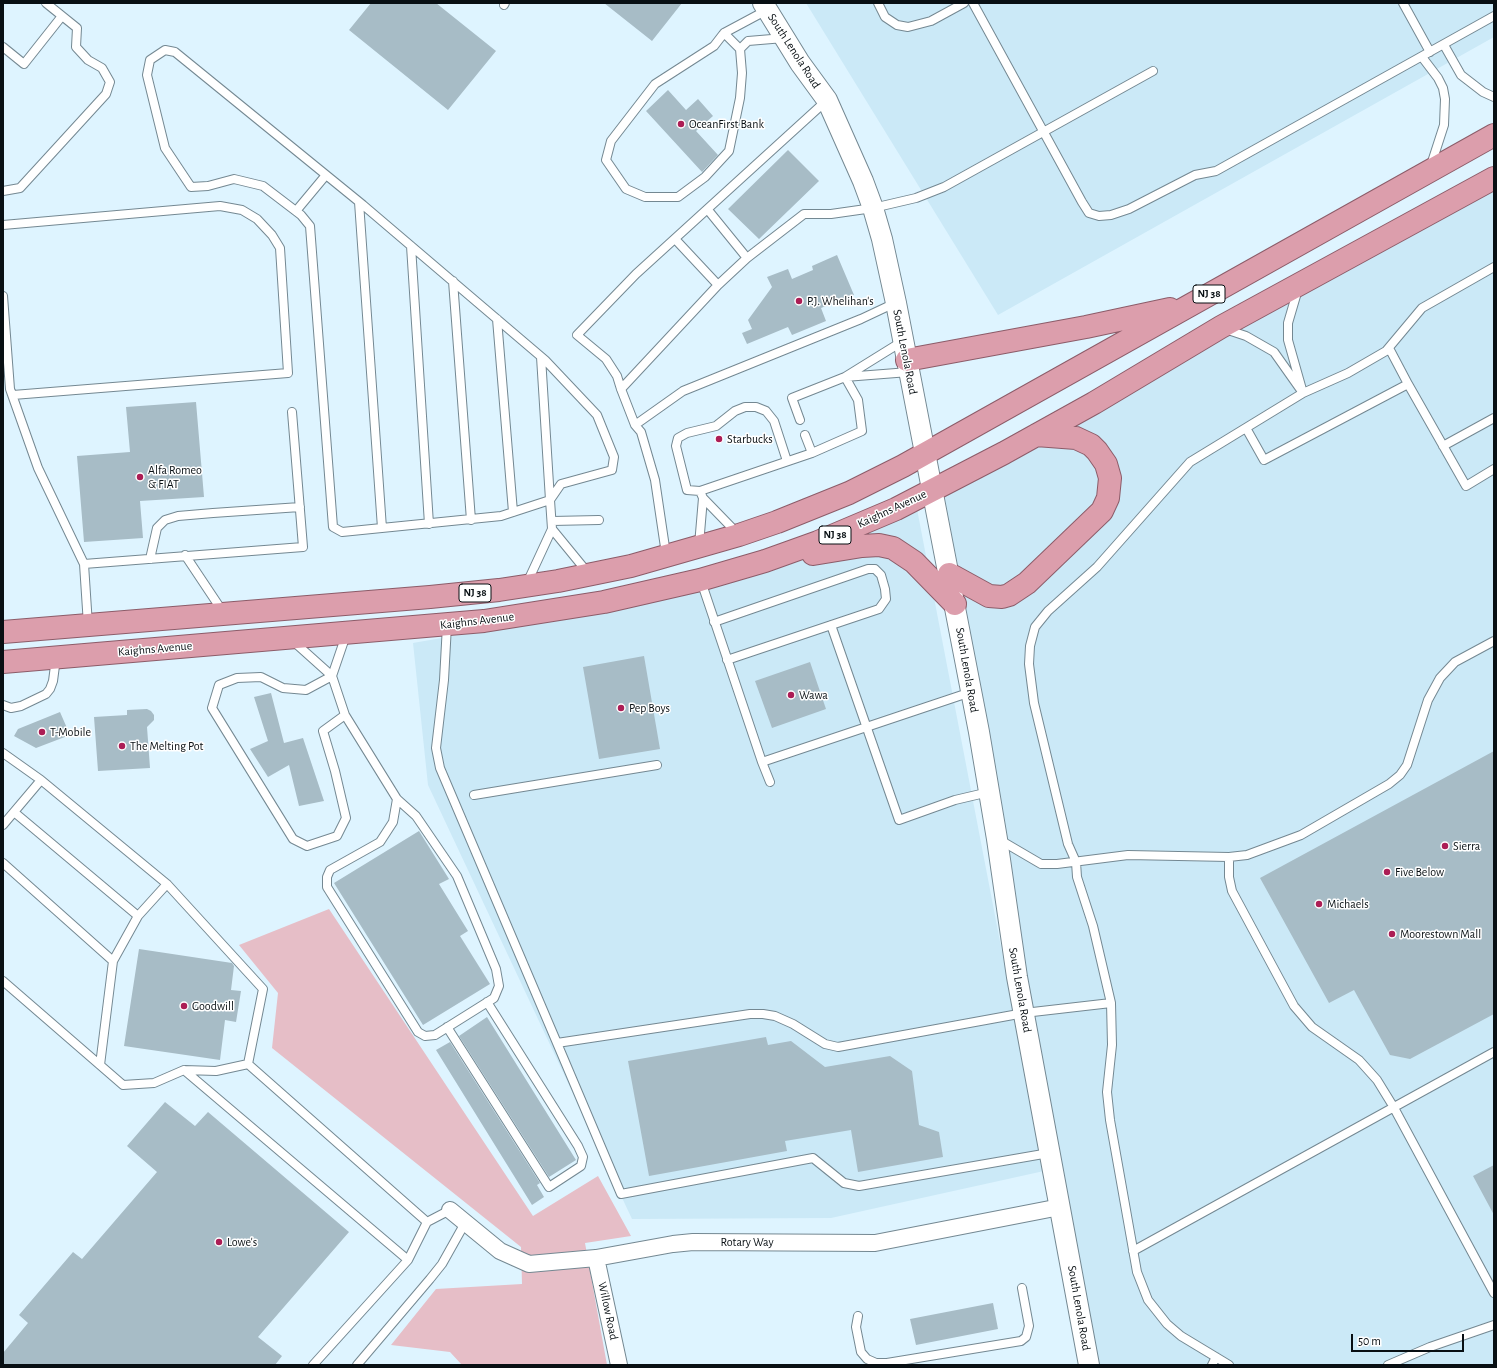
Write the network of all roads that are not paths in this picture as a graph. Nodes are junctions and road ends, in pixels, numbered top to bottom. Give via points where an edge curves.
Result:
1 (46, 3) edge
2 (878, 3) edge
3 (964, 3) edge
4 (973, 3) edge
5 (1402, 3) edge
6 (765, 6) edge
7 (62, 16) junction
8 (1494, 16) edge
9 (724, 33) junction
10 (785, 38) junction
11 (1444, 45) junction
12 (3, 47) edge
13 (740, 49) junction
14 (1430, 52) junction
15 (1422, 57) junction
16 (1153, 71) dead end
17 (1494, 97) edge
18 (827, 100) junction
19 (1044, 130) junction
20 (1494, 134) edge
21 (1428, 172) junction
22 (326, 175) junction
23 (1494, 178) edge
24 (3, 190) edge
25 (359, 202) junction
26 (873, 208) junction
27 (708, 210) junction
28 (296, 211) junction
29 (3, 225) edge
30 (675, 240) junction
31 (411, 246) junction
32 (747, 258) junction
33 (1494, 267) edge
34 (453, 281) junction
35 (1299, 285) junction
36 (718, 286) junction
37 (3, 296) edge
38 (896, 303) junction
39 (1191, 304) junction
40 (497, 319) junction
41 (1221, 327) junction
42 (1389, 348) junction
43 (541, 357) junction
44 (906, 358) junction
45 (845, 378) junction
46 (1408, 384) junction
47 (621, 389) junction
48 (1303, 393) junction
49 (13, 395) junction
50 (292, 412) dead end
51 (1494, 418) edge
52 (800, 420) dead end
53 (636, 426) junction
54 (1246, 428) junction
55 (805, 434) dead end
56 (1035, 435) junction
57 (1444, 446) junction
58 (812, 453) junction
59 (925, 455) junction
60 (787, 461) junction
61 (1494, 469) edge
62 (932, 491) junction
63 (701, 494) junction
64 (550, 500) junction
65 (300, 507) junction
66 (513, 512) junction
67 (471, 520) junction
68 (600, 520) dead end
69 (429, 524) junction
70 (552, 525) junction
71 (382, 528) junction
72 (739, 535) junction
73 (699, 547) junction
74 (185, 555) junction
75 (667, 556) junction
76 (150, 559) junction
77 (764, 562) junction
78 (84, 564) junction
79 (949, 574) junction
80 (589, 575) junction
81 (700, 580) junction
82 (526, 586) junction
83 (955, 604) junction
84 (225, 614) junction
85 (714, 622) junction
86 (88, 625) junction
87 (447, 625) junction
88 (832, 625) junction
89 (3, 632) edge
90 (347, 634) junction
91 (289, 638) junction
92 (1494, 641) edge
93 (56, 658) junction
94 (727, 660) junction
95 (3, 662) edge
96 (332, 676) junction
97 (971, 692) junction
98 (3, 705) edge
99 (345, 715) junction
100 (866, 727) junction
101 (3, 753) edge
102 (762, 762) junction
103 (657, 765) dead end
104 (41, 780) junction
105 (770, 782) dead end
106 (989, 792) junction
107 (474, 795) dead end
108 (398, 799) junction
109 (14, 812) junction
110 (3, 825) edge
111 (998, 839) junction
112 (1229, 857) junction
113 (1076, 862) junction
114 (3, 863) edge
115 (167, 884) junction
116 (138, 916) junction
117 (113, 961) junction
118 (3, 981) edge
119 (488, 1002) junction
120 (1112, 1003) junction
121 (1024, 1013) junction
122 (447, 1027) junction
123 (557, 1043) junction
124 (1494, 1052) edge
125 (248, 1064) junction
126 (100, 1065) junction
127 (184, 1070) junction
128 (1393, 1106) junction
129 (1050, 1153) junction
130 (1060, 1207) junction
131 (450, 1210) joint
132 (427, 1222) junction
133 (465, 1223) junction
134 (1133, 1251) junction
135 (596, 1258) junction
136 (408, 1260) junction
137 (1022, 1288) dead end
138 (1494, 1293) edge
139 (858, 1316) dead end
140 (1494, 1325) edge
141 (1216, 1357) junction
142 (1085, 1364) edge
143 (313, 1365) edge
144 (357, 1365) edge
145 (619, 1365) edge
146 (1212, 1365) edge
147 (1229, 1365) edge
148 (1388, 1365) edge

1 - 7 lane
2 - 3 lane via 885,17 897,25 908,27 931,21
4 - 19 lane
5 - 14 lane
6 - 9 lane
6 - 10 street, South Lenola Road
7 - 12 lane via 24,64
7 - 24 lane via 77,28 76,47 88,60 102,68 110,82 106,94 20,188
8 - 11 lane
9 - 13 lane
9 - 13 lane via 714,46 655,84 611,141 606,160 626,189 645,197 678,197 705,177 729,151 740,98
10 - 13 lane via 748,41
10 - 18 street, South Lenola Road
11 - 14 lane
11 - 17 lane via 1461,75
14 - 15 lane
15 - 19 lane via 1216,171 1195,175 1129,209 1111,215 1099,216 1089,213
15 - 21 lane via 1444,88 1446,112 1442,137
16 - 19 lane
18 - 26 street, South Lenola Road
18 - 27 lane
19 - 26 lane via 944,187 916,198
20 - 21 highway, NJ 38
21 - 39 highway, NJ 38
22 - 25 lane
22 - 28 lane
22 - 28 lane via 175,52 166,50 150,60 146,75 165,148 191,187 208,186 234,179 263,186
23 - 35 highway, NJ 38
25 - 31 lane
25 - 71 lane
26 - 32 lane via 830,214 804,214
26 - 38 street, South Lenola Road
27 - 30 lane
27 - 32 lane
28 - 71 lane via 310,226 333,527 342,532
29 - 49 lane via 220,206 242,210 257,219 280,248 288,373
30 - 36 lane
30 - 47 lane via 636,274 577,336 606,359 618,376
31 - 34 lane
31 - 69 lane
32 - 36 lane
33 - 42 lane via 1422,308
34 - 40 lane
34 - 67 lane
35 - 41 highway, NJ 38
35 - 48 lane via 1288,323 1288,340
36 - 47 lane
37 - 49 lane via 9,382
38 - 44 street, South Lenola Road
38 - 53 lane via 683,390
39 - 44 highway via 1086,327
39 - 59 highway, NJ 38
40 - 43 lane
40 - 66 lane
41 - 48 lane via 1246,336 1274,352
41 - 56 highway, NJ 38
42 - 46 lane
42 - 48 lane via 1348,374
43 - 64 lane
43 - 64 lane via 597,415 614,457 612,470 561,484
44 - 45 lane
44 - 45 lane
44 - 59 street, South Lenola Road
45 - 52 lane via 792,398
45 - 58 lane via 858,400 862,431
46 - 54 lane via 1264,460
46 - 57 lane
47 - 53 lane
48 - 54 lane
49 - 78 lane via 38,468
50 - 65 lane
51 - 57 lane
53 - 75 lane via 641,432 655,480
54 - 113 lane via 1190,462 1097,567 1048,611 1035,627 1030,646 1031,684 1068,844
55 - 58 lane
56 - 62 highway, NJ 38
56 - 79 highway via 1076,438 1097,451 1106,464 1110,478 1108,498 1102,511 1027,583 1009,595 989,596
57 - 61 lane via 1466,486
58 - 60 lane
59 - 62 street, South Lenola Road
59 - 72 highway, NJ 38 via 849,493
60 - 63 lane
60 - 63 lane via 774,421 766,411 756,407 745,407 735,411 716,426 687,433 678,438 676,446 687,490
62 - 77 highway, Kaighns Avenue / NJ 38 via 870,521
62 - 79 street, South Lenola Road
63 - 72 lane
63 - 73 lane
64 - 66 lane
64 - 70 lane
65 - 74 lane via 303,547
65 - 76 lane via 178,516 166,520 157,528
66 - 67 lane
67 - 69 lane
68 - 70 lane
69 - 71 lane
70 - 80 lane
70 - 82 lane
72 - 73 highway, NJ 38
73 - 75 highway, NJ 38
74 - 76 lane
74 - 84 lane
75 - 80 highway, NJ 38
76 - 78 lane
77 - 81 highway, Kaighns Avenue / NJ 38
77 - 83 highway via 862,546 887,547 908,557
78 - 86 lane
79 - 83 street, South Lenola Road
80 - 82 highway, NJ 38
81 - 85 lane
81 - 87 highway, Kaighns Avenue / NJ 38 via 564,609
82 - 84 highway, NJ 38 via 430,597
83 - 97 street, South Lenola Road
84 - 86 highway, NJ 38
85 - 88 lane via 868,569 875,569 881,575 886,589 887,595 883,605 879,609
85 - 94 lane
86 - 89 highway, NJ 38
87 - 90 highway, Kaighns Avenue / NJ 38
87 - 123 lane via 436,748 440,768
88 - 94 lane
88 - 100 lane
90 - 91 highway, Kaighns Avenue / NJ 38
90 - 96 lane
91 - 93 highway, Kaighns Avenue / NJ 38
91 - 96 lane
92 - 112 lane via 1455,662 1440,678 1428,700 1406,765 1400,775 1389,784 1301,835 1247,855
93 - 95 highway, Kaighns Avenue / NJ 38
93 - 98 lane via 54,681 46,694 21,706 11,708
94 - 102 lane
96 - 99 lane
96 - 99 lane via 306,690 283,688 261,677 237,678 219,685 212,708 293,839 307,846 337,836 346,818 323,731
97 - 100 lane
97 - 106 street, South Lenola Road
99 - 108 lane
100 - 102 lane
100 - 106 lane via 899,820 954,800
101 - 104 lane
102 - 105 lane
103 - 107 lane
104 - 109 lane
104 - 115 lane
106 - 111 street, South Lenola Road
108 - 119 lane via 416,816 457,876 496,969 499,986 494,998
108 - 122 lane via 393,822 380,842 330,870 327,887 418,1032 425,1036 435,1035
109 - 110 lane
109 - 116 lane
111 - 113 lane via 1041,864
111 - 121 street, South Lenola Road
112 - 113 lane via 1128,855
112 - 128 lane via 1232,890 1294,1006 1312,1027 1359,1060 1377,1080
113 - 120 lane via 1077,877 1093,926
114 - 117 lane
115 - 116 lane
115 - 125 lane via 263,989
116 - 117 lane
117 - 126 lane
118 - 126 lane
119 - 122 lane
119 - 122 lane via 583,1157 581,1166 549,1187
120 - 121 lane
120 - 134 lane via 1108,1099
121 - 123 lane via 838,1047 825,1044 775,1016 763,1014
121 - 129 street, South Lenola Road
123 - 129 lane via 621,1194 813,1158 844,1183 859,1186
124 - 128 lane
125 - 127 lane via 216,1070
125 - 132 lane
126 - 127 lane via 124,1085 154,1083
127 - 136 lane
128 - 134 lane
128 - 138 lane
129 - 130 street, South Lenola Road
130 - 135 street, Rotary Way via 875,1243 693,1242
130 - 142 street, South Lenola Road
131 - 132 lane
131 - 133 street, Rotary Way
132 - 136 lane
133 - 135 street, Rotary Way via 500,1251 529,1264
133 - 144 lane via 438,1269
134 - 141 lane via 1143,1288 1156,1310 1181,1336
135 - 145 street, Willow Road
136 - 143 lane
137 - 139 lane via 1029,1326 1026,1337 1021,1340 887,1363 876,1363 866,1359 861,1352 856,1327
140 - 148 lane via 1430,1346
141 - 146 lane
141 - 147 lane

